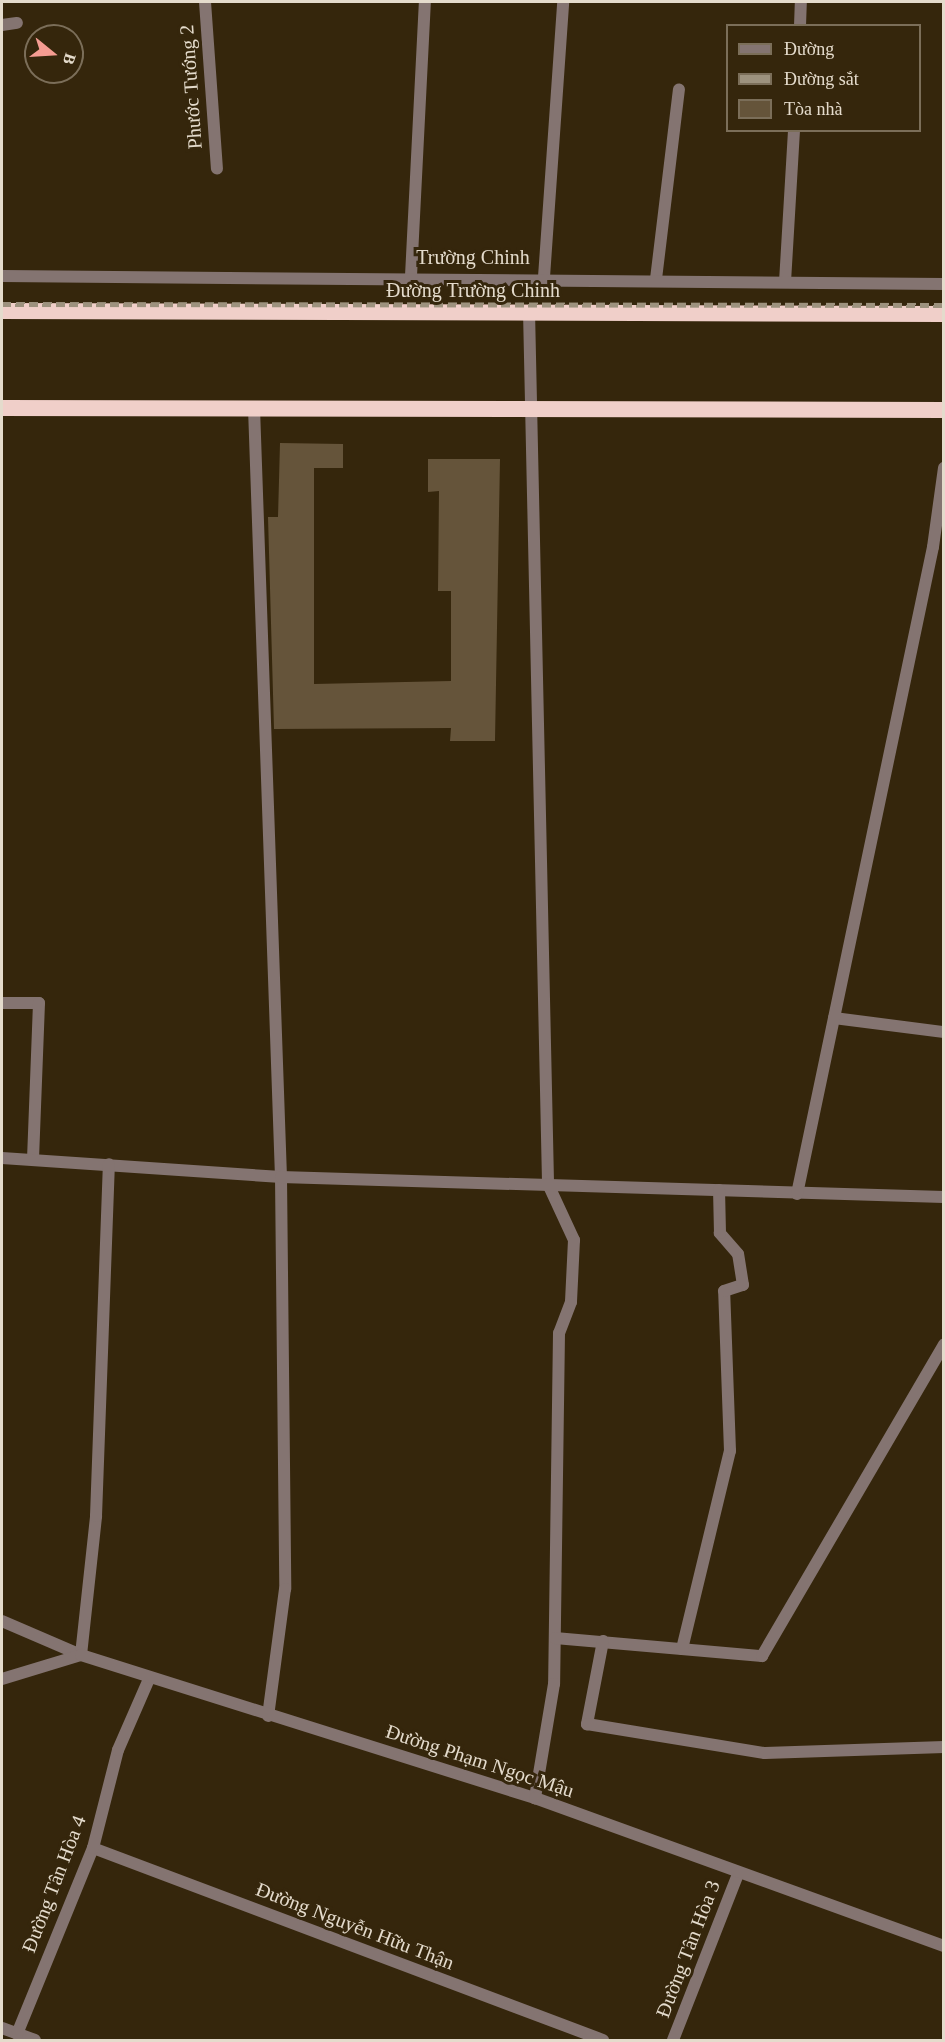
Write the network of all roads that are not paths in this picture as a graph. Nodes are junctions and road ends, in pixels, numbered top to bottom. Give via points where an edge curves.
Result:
1 (205, 2) edge
2 (425, 2) edge
3 (563, 2) edge
4 (801, 2) edge
5 (17, 23) dead end
6 (800, 24) edge
7 (2, 25) edge
8 (679, 89) dead end
9 (794, 132) edge
10 (217, 169) dead end
11 (2, 276) edge
12 (411, 276) junction
13 (544, 277) junction
14 (656, 279) junction
15 (785, 282) junction
16 (944, 284) edge
17 (529, 310) junction
18 (2, 311) edge
19 (944, 314) edge
20 (2, 408) edge
21 (254, 408) junction
22 (530, 408) junction
23 (944, 410) edge
24 (944, 468) edge
25 (2, 1003) edge
26 (834, 1018) junction
27 (944, 1032) edge
28 (2, 1158) edge
29 (33, 1158) junction
30 (109, 1164) junction
31 (281, 1177) junction
32 (548, 1184) junction
33 (719, 1190) junction
34 (797, 1194) junction
35 (944, 1197) edge
36 (944, 1344) edge
37 (2, 1621) edge
38 (555, 1638) junction
39 (603, 1641) junction
40 (682, 1648) junction
41 (81, 1655) junction
42 (2, 1679) edge
43 (149, 1679) junction
44 (268, 1716) junction
45 (944, 1747) edge
46 (535, 1798) junction
47 (93, 1848) junction
48 (739, 1872) junction
49 (944, 1946) edge
50 (2, 2028) edge
51 (17, 2034) junction
52 (35, 2040) edge
53 (603, 2040) edge
54 (674, 2040) edge

1 - 10 street, Phước Tướng 2
2 - 12 street
3 - 13 street
4 - 6 street
5 - 7 street
8 - 14 street
9 - 15 street
11 - 12 street, Trường Chinh
12 - 13 street, Trường Chinh
13 - 14 street, Trường Chinh
14 - 15 street, Trường Chinh
15 - 16 street, Trường Chinh
17 - 18 highway, Đường Trường Chinh
17 - 19 highway, Đường Trường Chinh
17 - 22 street
20 - 21 highway
21 - 22 highway
21 - 31 street
22 - 23 highway
22 - 32 street
24 - 26 street via 933,547
25 - 29 street via 39,1003
26 - 27 street
26 - 34 street
28 - 29 street
29 - 30 street
30 - 31 street
30 - 41 street via 96,1516
31 - 32 street
31 - 44 street via 285,1589
32 - 33 street
32 - 38 street via 574,1240 571,1302 559,1333
33 - 34 street
33 - 40 street via 720,1233 738,1254 743,1285 724,1291 730,1451
34 - 35 street
36 - 40 street via 762,1656
37 - 41 street, Đường Phạm Ngọc Mậu
38 - 39 street
38 - 46 street via 554,1684
39 - 40 street
39 - 45 street via 587,1724 765,1753
41 - 42 street
41 - 43 street, Đường Phạm Ngọc Mậu
43 - 44 street, Đường Phạm Ngọc Mậu
43 - 47 street, Đường Tân Hòa 4 via 118,1750
44 - 46 street, Đường Phạm Ngọc Mậu
46 - 48 street, Đường Phạm Ngọc Mậu
47 - 51 street, Đường Tân Hòa 4
47 - 53 street, Đường Nguyễn Hữu Thận
48 - 49 street, Đường Phạm Ngọc Mậu
48 - 54 street, Đường Tân Hòa 3
50 - 51 street
51 - 52 street

